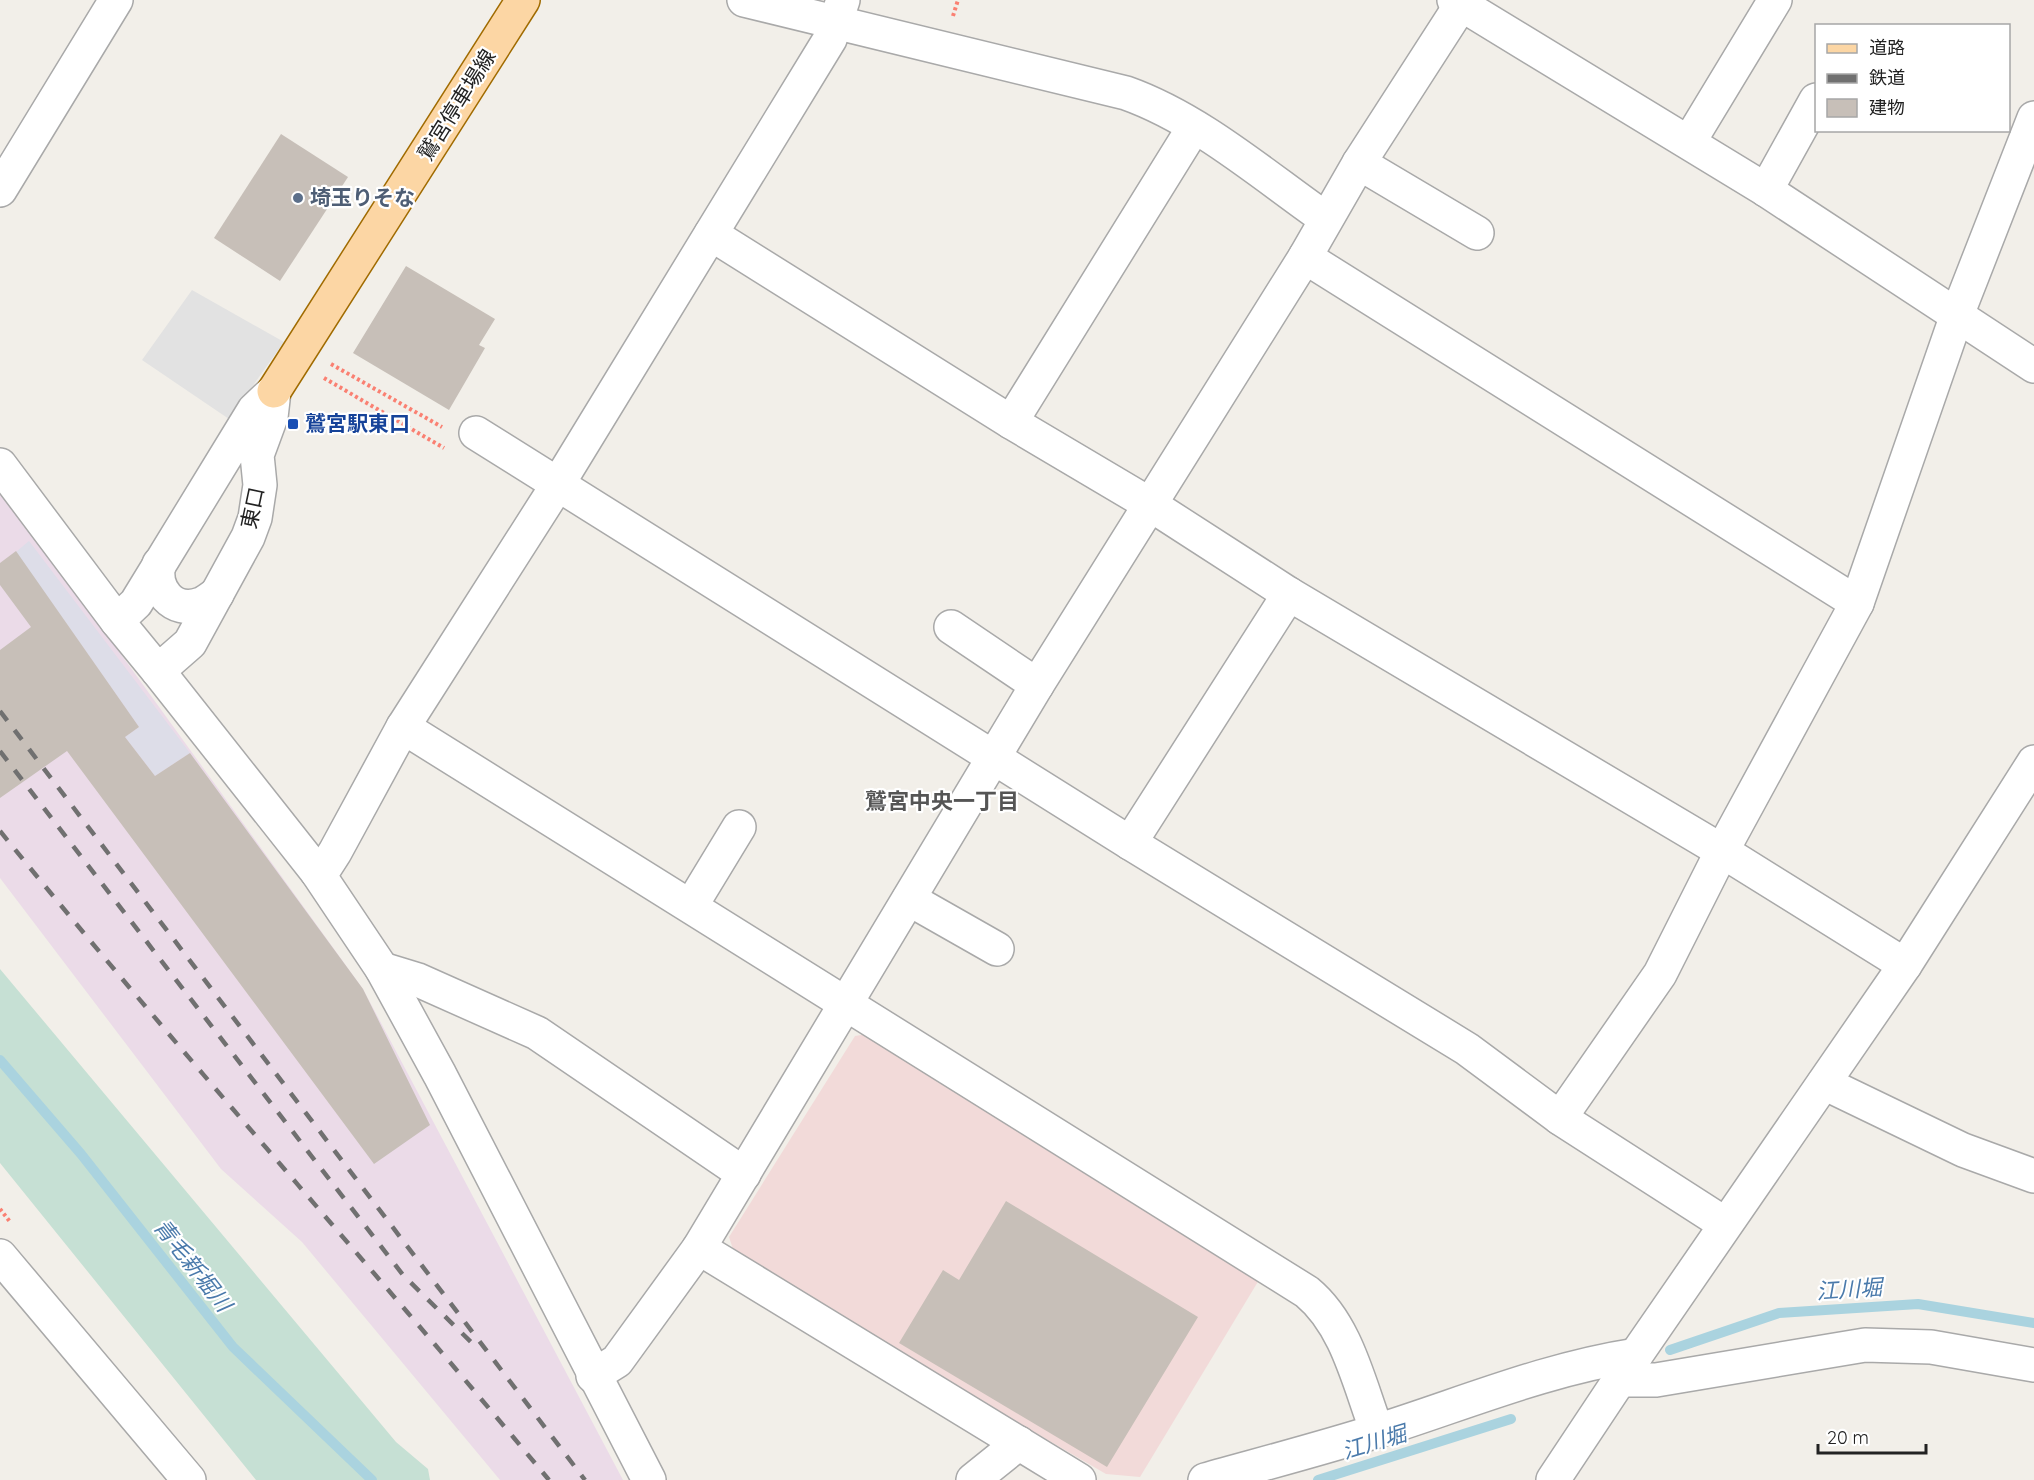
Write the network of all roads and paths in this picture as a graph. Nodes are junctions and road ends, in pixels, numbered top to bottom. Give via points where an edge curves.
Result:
1 (116, 0) edge
2 (524, 0) edge
3 (744, 0) edge
4 (1775, 0) edge
5 (1460, 1) edge
6 (840, 11) edge
7 (1815, 102) edge
8 (2024, 124) edge
9 (1194, 127) junction
10 (1689, 142) junction
11 (1359, 163) junction
12 (0, 190) edge
13 (1766, 190) junction
14 (1326, 219) junction
15 (1477, 233) dead end
16 (711, 234) junction
17 (1305, 257) junction
18 (1957, 315) junction
19 (332, 364) dead end
20 (2034, 366) edge
21 (324, 377) dead end
22 (274, 391) junction
23 (1011, 422) junction
24 (476, 433) joint
25 (447, 450) dead end
26 (0, 465) edge
27 (558, 484) junction
28 (1152, 505) junction
29 (159, 564) junction
30 (217, 594) junction
31 (1289, 594) junction
32 (1857, 603) junction
33 (117, 621) junction
34 (951, 627) dead end
35 (158, 671) junction
36 (1037, 686) junction
37 (403, 727) junction
38 (995, 756) junction
39 (2033, 767) edge
40 (739, 827) dead end
41 (1130, 843) junction
42 (1722, 851) junction
43 (317, 872) junction
44 (909, 899) junction
45 (691, 906) junction
46 (997, 949) dead end
47 (1905, 965) junction
48 (382, 969) junction
49 (846, 1003) junction
50 (1824, 1083) junction
51 (1560, 1118) junction
52 (744, 1174) junction
53 (2034, 1176) edge
54 (1725, 1224) junction
55 (699, 1248) junction
56 (0, 1256) edge
57 (2034, 1365) edge
58 (1628, 1368) junction
59 (593, 1376) junction
60 (1377, 1431) junction
61 (1019, 1443) junction
62 (189, 1480) edge
63 (649, 1480) edge
64 (974, 1480) edge
65 (1079, 1480) edge
66 (1204, 1480) edge
67 (1553, 1480) edge

1 - 12 street
2 - 22 main road, 鷲宮停車場線
3 - 6 street
4 - 10 street
5 - 10 street
5 - 11 street
6 - 9 street via 1126,93 1155,103
6 - 16 street
7 - 13 street
8 - 18 street
9 - 14 street
9 - 23 street
10 - 13 street
11 - 14 street
11 - 15 street
13 - 18 street
14 - 17 street
16 - 23 street
16 - 27 street
17 - 28 street
17 - 32 street
18 - 20 street
18 - 32 street
19 - 24 path via 458,436
21 - 25 path
22 - 29 street via 254,410
22 - 30 street, 東口 via 271,417 257,455 260,485 255,518
23 - 28 street
24 - 27 street
26 - 33 street
27 - 37 street
27 - 38 street
28 - 31 street
28 - 36 street
29 - 30 street via 159,589 168,600 190,606
29 - 33 street via 136,603
30 - 35 street, 東口 via 190,643
31 - 41 street
31 - 42 street
32 - 42 street
33 - 35 street
34 - 36 street
35 - 43 street
36 - 38 street
37 - 43 street via 335,852
37 - 45 street
38 - 41 street
38 - 44 street
39 - 47 street
40 - 45 street
41 - 51 street via 1467,1049
42 - 47 street
42 - 51 street via 1660,974
43 - 48 street
44 - 46 street
44 - 49 street
45 - 49 street
47 - 50 street
48 - 52 street via 418,980 537,1033
48 - 59 street
49 - 52 street
49 - 60 street via 1323,1304 1336,1324
50 - 53 street via 1963,1150
50 - 54 street
51 - 54 street
52 - 55 street
54 - 58 street
55 - 59 street via 617,1361
55 - 61 street
56 - 62 street
57 - 58 street via 1931,1347 1865,1345 1656,1380
58 - 60 street via 1600,1361 1520,1382
58 - 67 street
59 - 63 street
60 - 66 street
61 - 64 street
61 - 65 street

